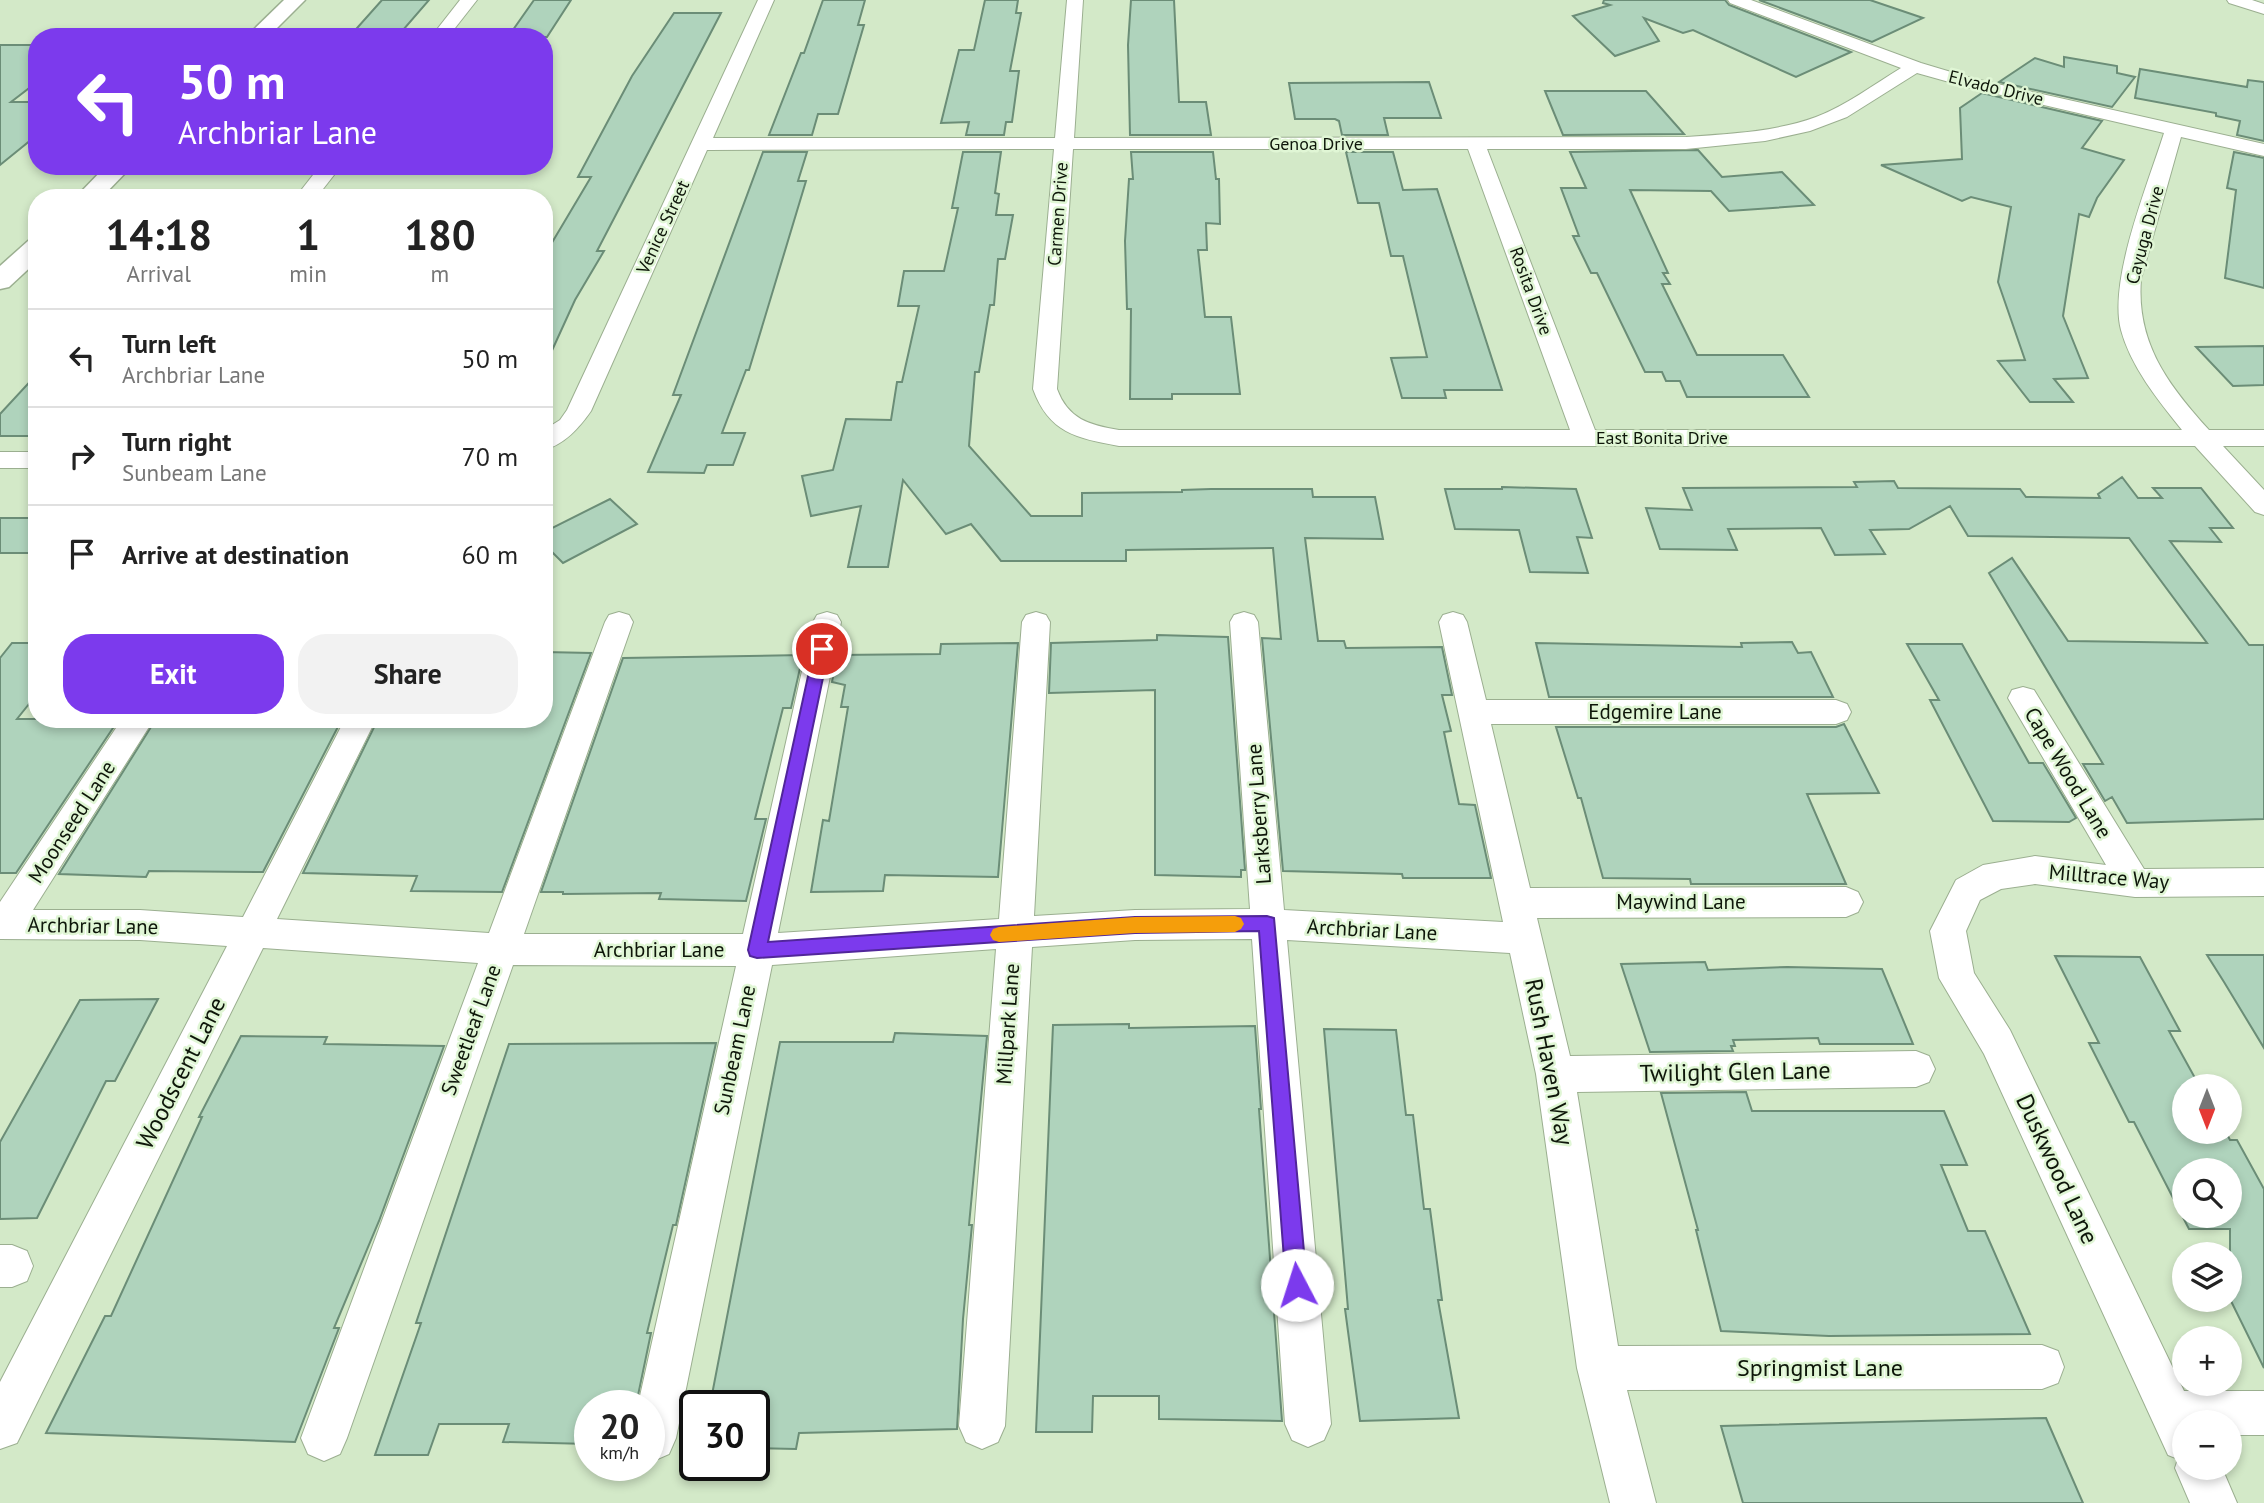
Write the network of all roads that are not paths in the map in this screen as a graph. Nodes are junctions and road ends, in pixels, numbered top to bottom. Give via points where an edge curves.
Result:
1 (295, 0) edge
2 (469, 0) edge
3 (766, 0) edge
4 (1076, 0) edge
5 (1736, 0) edge
6 (2235, 0) edge
7 (2264, 9) edge
8 (265, 28) edge
9 (446, 28) edge
10 (1915, 67) junction
11 (2174, 129) junction
12 (701, 144) junction
13 (1064, 144) junction
14 (1476, 144) junction
15 (2264, 150) edge
16 (111, 175) edge
17 (324, 175) edge
18 (96, 189) edge
19 (312, 189) edge
20 (28, 255) edge
21 (0, 281) edge
22 (1064, 421) joint
23 (553, 436) edge
24 (1585, 438) junction
25 (2205, 438) junction
26 (2264, 438) edge
27 (0, 460) edge
28 (28, 460) edge
29 (2264, 506) edge
30 (619, 622) dead end
31 (827, 622) dead end
32 (1035, 622) dead end
33 (1244, 622) dead end
34 (1453, 622) dead end
35 (2024, 698) dead end
36 (1474, 712) junction
37 (1836, 712) dead end
38 (133, 728) edge
39 (356, 728) edge
40 (2264, 882) edge
41 (2134, 883) junction
42 (1962, 899) joint
43 (1846, 902) dead end
44 (1520, 920) junction
45 (1267, 924) junction
46 (4, 925) joint
47 (252, 933) junction
48 (1014, 934) junction
49 (500, 949) junction
50 (757, 950) junction
51 (1916, 1069) dead end
52 (1555, 1074) junction
53 (2042, 1367) dead end
54 (1599, 1368) junction
55 (663, 1390) edge
56 (2172, 1413) edge
57 (2264, 1413) edge
58 (2242, 1416) edge
59 (1308, 1424) dead end
60 (982, 1426) dead end
61 (1, 1427) edge
62 (324, 1438) dead end
63 (2203, 1480) edge
64 (1633, 1503) edge
65 (2214, 1503) edge

1 - 8 street
2 - 9 street
3 - 12 street, Venice Street
4 - 13 street, Carmen Drive
5 - 10 street, Elvado Drive
6 - 7 street
10 - 11 street, Elvado Drive
10 - 14 street, Genoa Drive via 1839,113 1767,135 1686,143
11 - 15 street, Elvado Drive
11 - 25 street, Cayuga Drive via 2130,279 2128,305 2134,337 2148,366
12 - 13 street, Genoa Drive
12 - 23 street, Venice Street via 579,411
13 - 14 street, Genoa Drive
13 - 22 street, Carmen Drive via 1045,389 1050,408
14 - 24 street, Rosita Drive
16 - 18 street
17 - 19 street
20 - 21 street
22 - 24 street, East Bonita Drive via 1087,433 1119,438
24 - 25 street, East Bonita Drive
25 - 26 street, East Bonita Drive
25 - 29 street, Cayuga Drive
27 - 28 street
30 - 49 street, Sweetleaf Lane
31 - 50 street, Sunbeam Lane
32 - 48 street, Millpark Lane
33 - 45 street, Larksberry Lane
34 - 36 street, Rush Haven Way
35 - 41 street, Cape Wood Lane
36 - 37 street, Edgemire Lane
36 - 44 street, Rush Haven Way
38 - 46 street, Moonseed Lane
39 - 47 street, Woodscent Lane
40 - 41 street, Milltrace Way
41 - 42 street, Milltrace Way via 2035,870 1995,875
42 - 56 street, Duskwood Lane via 1948,931 1957,978 1997,1042
43 - 44 street, Maywind Lane
44 - 45 street, Archbriar Lane
44 - 52 street, Rush Haven Way
45 - 48 street, Archbriar Lane via 1135,925
45 - 59 street, Larksberry Lane
46 - 47 street, Archbriar Lane via 140,925
47 - 49 street, Archbriar Lane
47 - 61 street, Woodscent Lane
48 - 50 street, Archbriar Lane
48 - 60 street, Millpark Lane
49 - 50 street, Archbriar Lane
49 - 62 street, Sweetleaf Lane
50 - 55 street, Sunbeam Lane
51 - 52 street, Twilight Glen Lane
52 - 54 street, Rush Haven Way
53 - 54 street, Springmist Lane
54 - 64 street, Rush Haven Way
57 - 58 street
63 - 65 street

